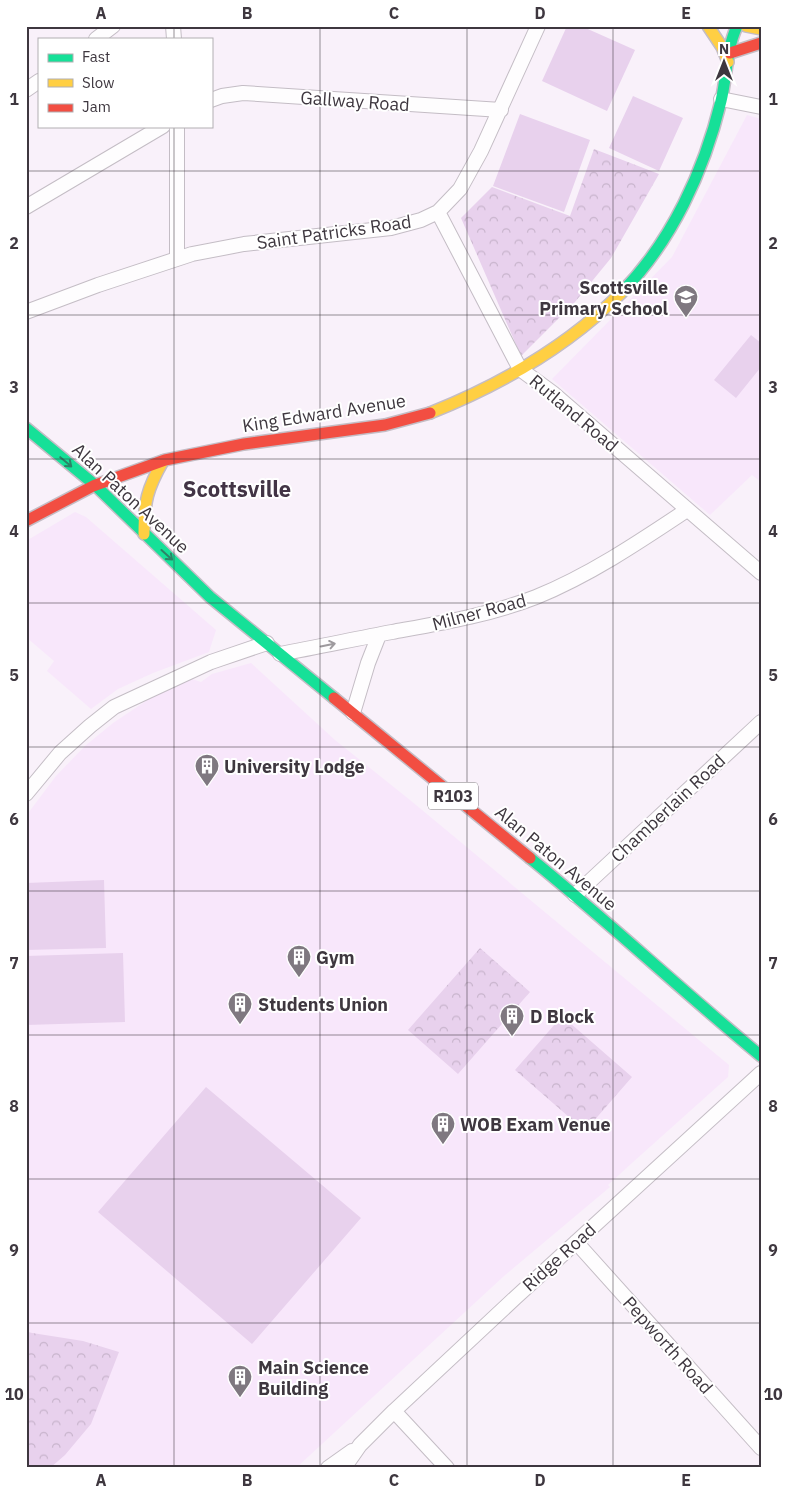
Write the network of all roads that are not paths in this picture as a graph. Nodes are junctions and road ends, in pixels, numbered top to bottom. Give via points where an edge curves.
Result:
1 (113, 26) edge
2 (538, 26) edge
3 (708, 26) edge
4 (746, 26) edge
5 (759, 28) edge
6 (732, 29) edge
7 (97, 38) edge
8 (761, 43) edge
9 (729, 58) junction
10 (38, 82) edge
11 (26, 90) edge
12 (721, 99) junction
13 (212, 100) edge
14 (761, 107) edge
15 (501, 110) junction
16 (160, 128) edge
17 (178, 128) edge
18 (26, 207) edge
19 (438, 212) junction
20 (178, 257) junction
21 (26, 312) edge
22 (520, 369) junction
23 (26, 428) edge
24 (26, 439) edge
25 (164, 461) junction
26 (75, 485) junction
27 (94, 485) junction
28 (94, 502) dead end
29 (687, 510) junction
30 (26, 521) edge
31 (139, 539) junction
32 (153, 557) dead end
33 (761, 573) edge
34 (210, 597) junction
35 (379, 635) junction
36 (267, 643) junction
37 (280, 654) junction
38 (353, 713) junction
39 (761, 722) edge
40 (26, 794) edge
41 (575, 895) junction
42 (761, 1056) edge
43 (761, 1073) edge
44 (576, 1242) junction
45 (394, 1411) junction
46 (360, 1445) junction
47 (761, 1448) edge
48 (328, 1468) edge
49 (344, 1468) edge
50 (447, 1468) edge

1 - 7 street
2 - 15 street, Saint Patricks Road
3 - 9 main road
4 - 5 main road
6 - 9 main road, King Edward Avenue
8 - 9 main road
9 - 12 main road, King Edward Avenue
10 - 11 street
12 - 14 street
12 - 22 main road, King Edward Avenue via 706,148 682,204 646,266 594,317
13 - 15 street, Gallway Road via 243,93
15 - 19 street, Saint Patricks Road via 460,189
16 - 18 street
17 - 20 street
19 - 20 street, Saint Patricks Road via 391,228 244,244
19 - 22 street, Rutland Road
20 - 21 street, Saint Patricks Road
22 - 25 main road, King Edward Avenue via 466,398 416,418 354,430 249,442
22 - 29 street, Rutland Road via 554,394
23 -> 27 main road, Alan Paton Avenue / R103
24 - 26 main road, Alan Paton Avenue
25 - 27 main road, King Edward Avenue
25 - 31 main road via 146,492
26 - 27 main road, King Edward Avenue
26 - 28 main road, Alan Paton Avenue
26 - 30 main road, King Edward Avenue
27 - 31 main road, Alan Paton Avenue / R103
29 - 33 street, Rutland Road
29 - 35 street, Milner Road via 622,553 537,596 494,611
31 -> 34 main road, Alan Paton Avenue / R103 via 187,573
32 - 34 main road, Alan Paton Avenue / R103 via 185,584
34 - 36 main road, Alan Paton Avenue / R103
37 -> 35 street, Milner Road
35 - 38 street
36 - 37 main road, Alan Paton Avenue / R103
36 - 40 street via 211,662 114,708 60,753
37 - 38 main road, Alan Paton Avenue / R103
38 - 41 main road, Alan Paton Avenue / R103
39 - 41 street, Chamberlain Road
41 - 42 main road, Alan Paton Avenue / R103
43 - 44 street, Ridge Road
44 - 45 street, Ridge Road
44 - 47 street, Pepworth Road
45 - 46 street, Ridge Road
45 - 50 street
46 - 48 street, Ridge Road
46 - 49 street, Ridge Road

